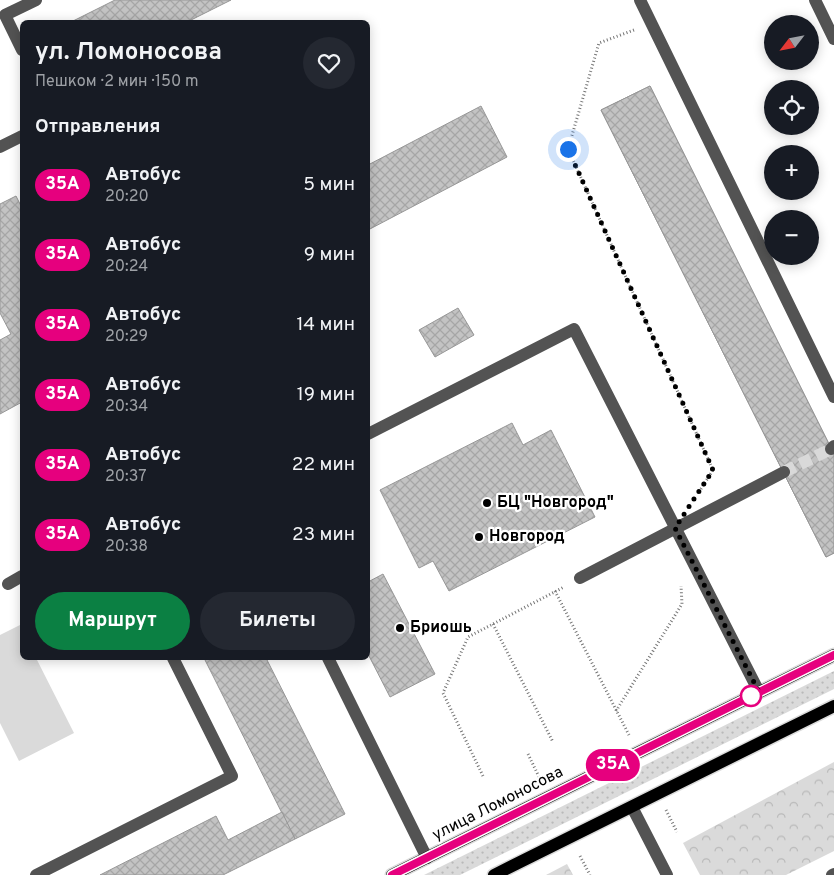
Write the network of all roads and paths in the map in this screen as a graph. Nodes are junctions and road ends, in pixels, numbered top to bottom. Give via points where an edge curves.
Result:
1 (36, 0) edge
2 (640, 0) edge
3 (815, 0) edge
4 (651, 24) junction
5 (834, 39) edge
6 (20, 46) edge
7 (20, 137) edge
8 (0, 147) edge
9 (834, 397) edge
10 (370, 433) edge
11 (784, 472) tunnel mouth
12 (697, 495) dead end
13 (675, 528) junction
14 (20, 577) edge
15 (580, 578) joint
16 (8, 584) dead end
17 (681, 585) dead end
18 (555, 591) junction
19 (493, 624) junction
20 (834, 655) edge
21 (173, 660) edge
22 (329, 660) edge
23 (759, 692) junction
24 (834, 706) edge
25 (616, 711) junction
26 (553, 742) dead end
27 (638, 753) junction
28 (483, 776) dead end
29 (658, 794) junction
30 (632, 807) junction
31 (677, 832) dead end
32 (426, 858) junction
33 (36, 875) edge
34 (392, 875) edge
35 (494, 875) edge
36 (667, 875) edge

1 - 6 street via 5,15
2 - 4 street
3 - 5 street
4 - 9 street
4 - 12 path via 600,43 568,149 713,470
7 - 8 street
10 - 13 street via 574,329
11 - 13 street
13 - 15 street
13 - 23 street
14 - 16 street
15 - 18 path
17 - 25 path via 682,604
18 - 19 path
18 - 25 path
19 - 26 path
19 - 28 path via 468,637 443,693
20 - 23 main road, улица Ломоносова
21 - 33 street via 232,776
22 - 32 street
23 - 27 main road, улица Ломоносова
24 - 29 main road
25 - 27 path
27 - 32 main road, улица Ломоносова
29 - 30 main road
29 - 31 path
30 - 35 main road
30 - 36 street
32 - 34 main road, улица Ломоносова

